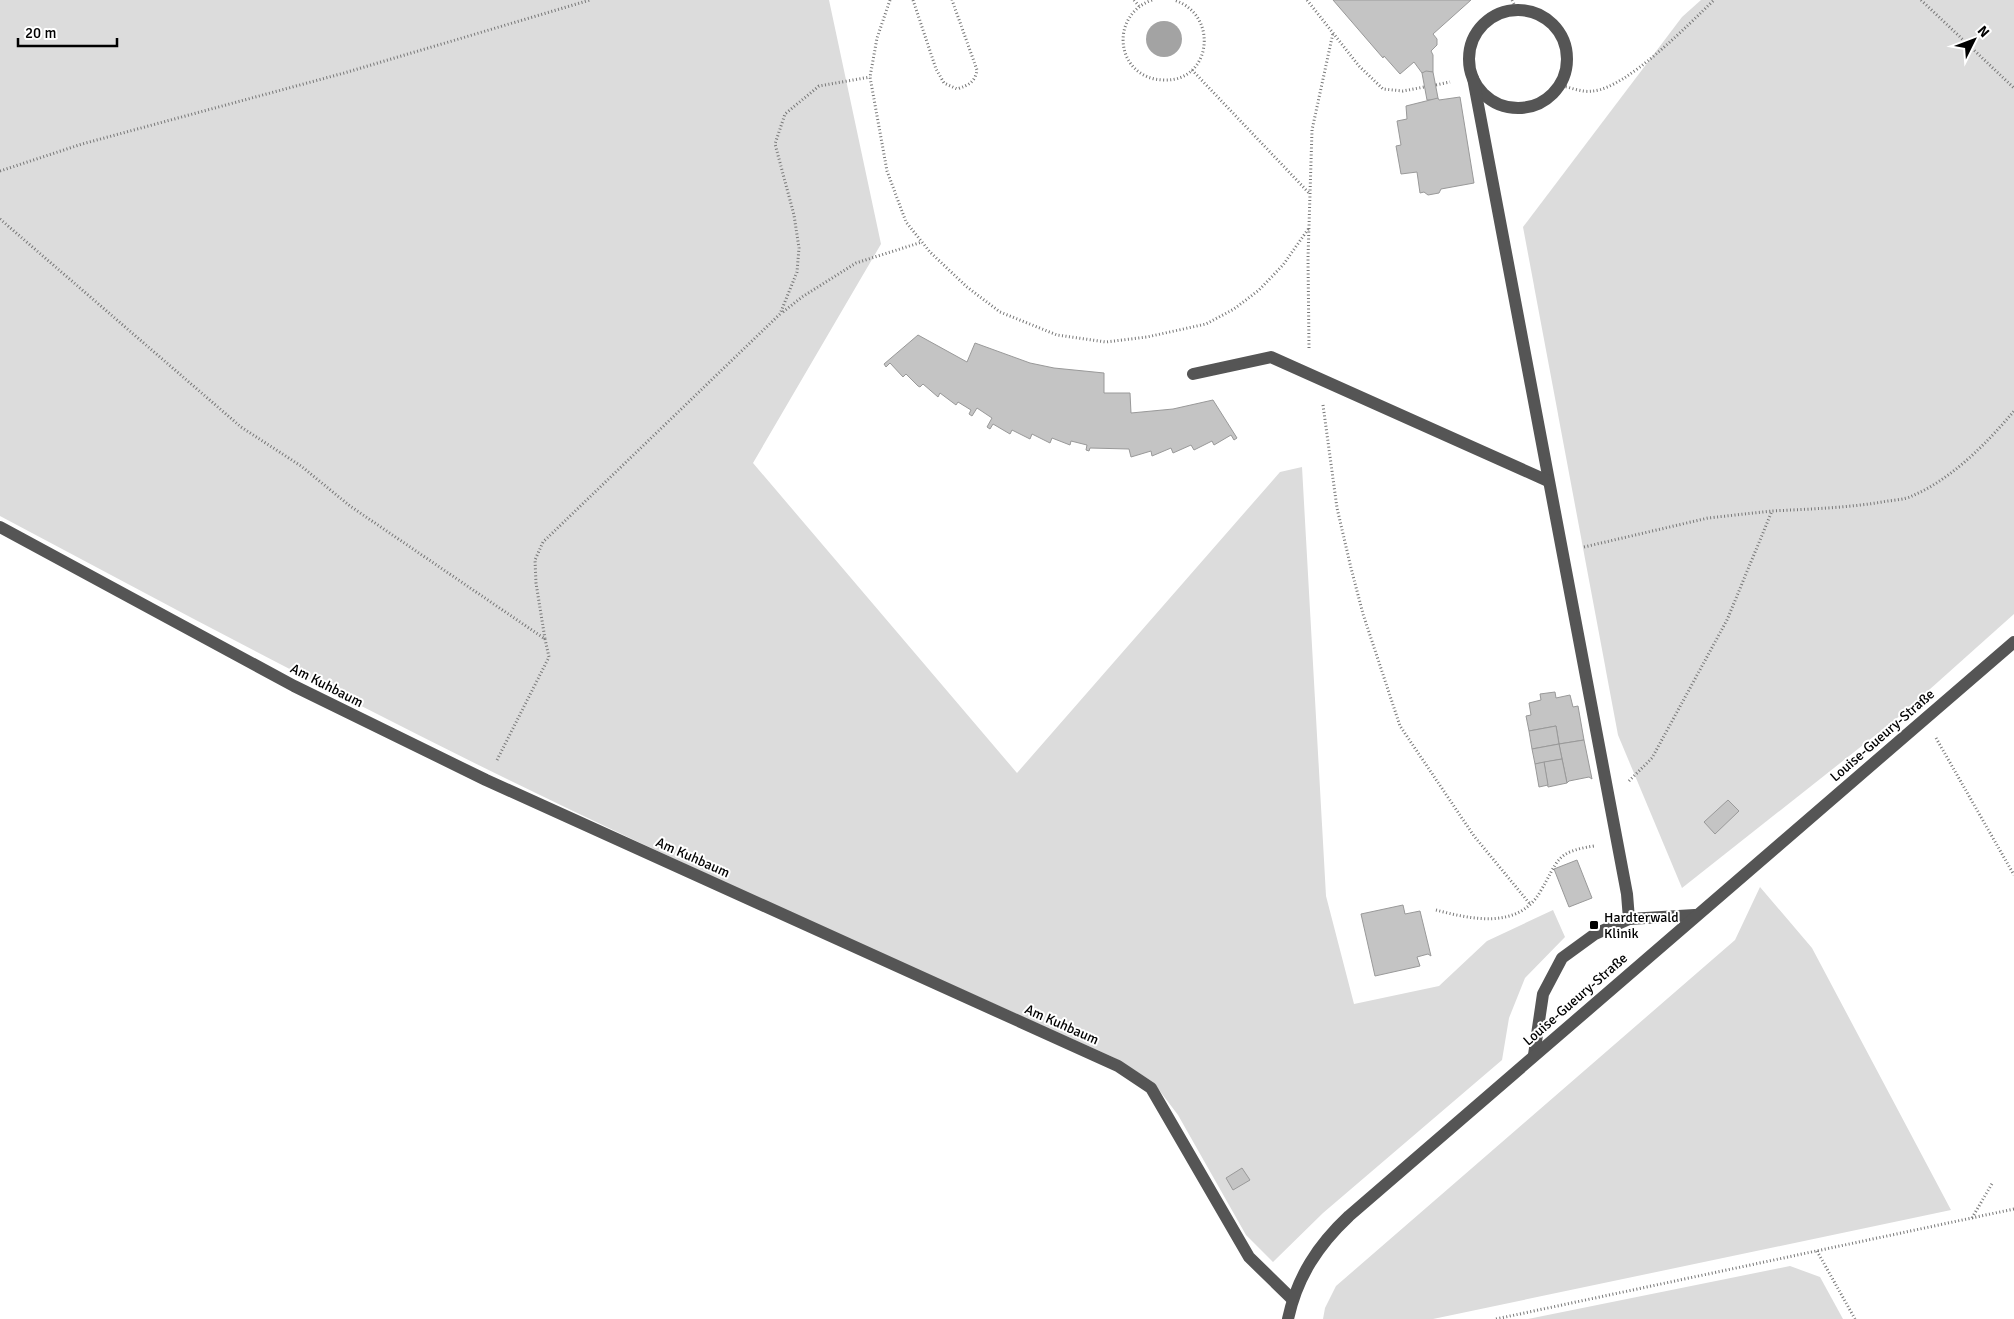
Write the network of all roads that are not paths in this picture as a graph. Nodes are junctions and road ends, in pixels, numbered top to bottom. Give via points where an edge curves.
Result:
1 (1515, 5) edge
2 (1472, 78) junction
3 (1193, 374) dead end
4 (1548, 481) junction
5 (0, 527) edge
6 (2014, 642) edge
7 (1695, 916) junction
8 (1629, 919) junction
9 (1534, 1055) junction
10 (1292, 1299) junction
11 (1288, 1319) edge

1 - 2 street via 1487,20 1476,32 1470,47
1 - 2 street via 1545,19 1564,42 1566,64 1559,85 1538,103 1512,108 1488,98
2 - 4 street
3 - 4 street via 1271,357
4 - 8 street
5 - 10 street, Am Kuhbaum via 294,686 486,780 1118,1066 1151,1088 1249,1257
6 - 7 street, Louise-Gueury-Straße
7 - 8 street
7 - 9 street, Louise-Gueury-Straße
8 - 9 street via 1595,934 1562,958 1542,994
9 - 10 street, Louise-Gueury-Straße via 1334,1229 1315,1252
10 - 11 street, Louise-Gueury-Straße

